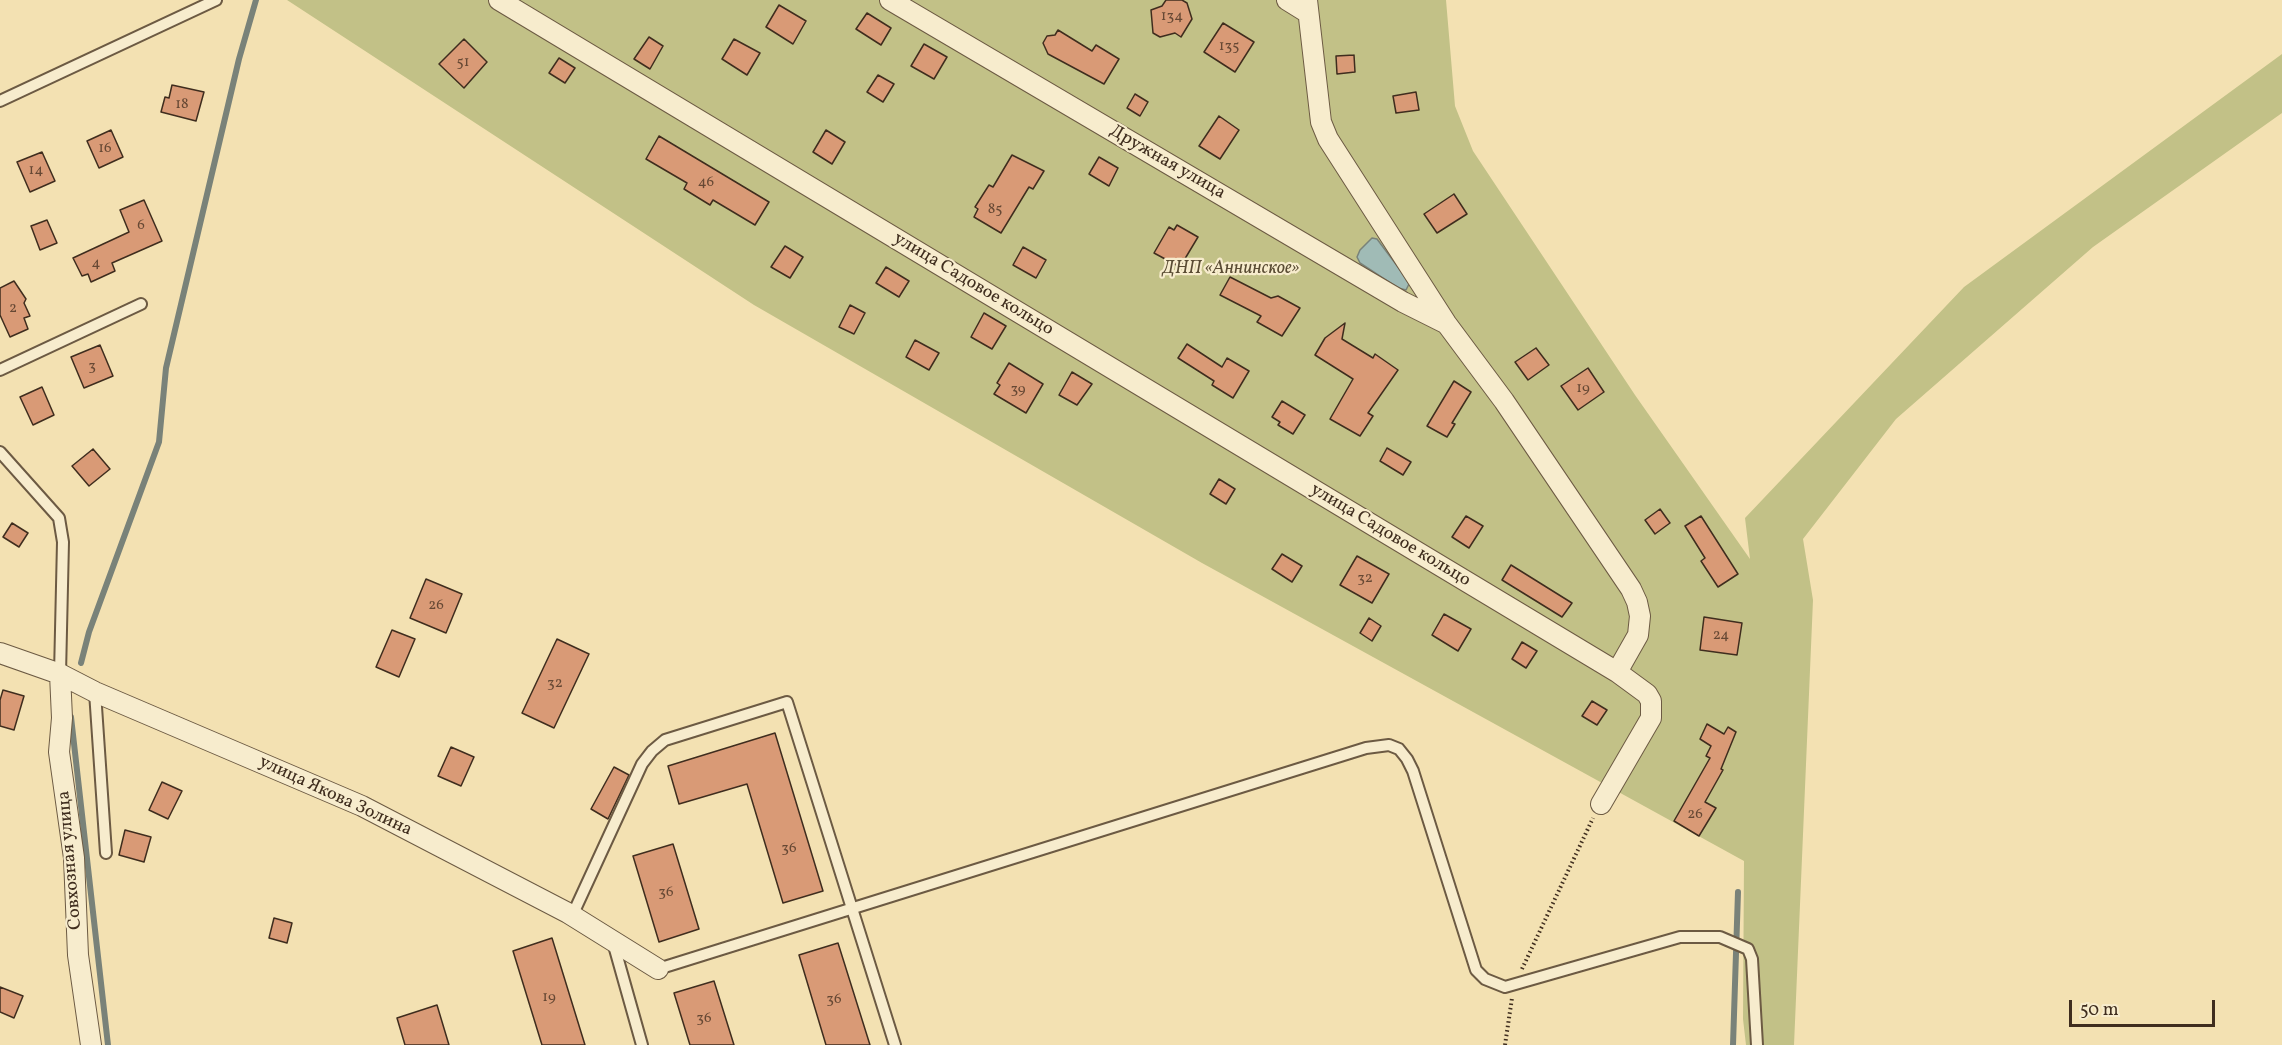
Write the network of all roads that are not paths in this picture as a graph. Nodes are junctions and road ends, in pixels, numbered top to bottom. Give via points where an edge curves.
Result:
1 (216, 0) edge
2 (499, 0) edge
3 (890, 0) edge
4 (1287, 0) edge
5 (1307, 6) edge
6 (0, 100) edge
7 (141, 304) dead end
8 (1446, 323) junction
9 (0, 370) edge
10 (0, 452) edge
11 (0, 653) edge
12 (1617, 672) junction
13 (60, 674) junction
14 (95, 692) junction
15 (1601, 804) road end
16 (106, 854) dead end
17 (852, 907) junction
18 (572, 916) junction
19 (613, 941) junction
20 (658, 969) joint
21 (91, 1045) edge
22 (642, 1045) edge
23 (895, 1045) edge
24 (1757, 1045) edge

1 - 6 lane
2 - 12 street, улица Садовое кольцо
3 - 8 street, Дружная улица via 1403,302
4 - 5 street
5 - 8 street via 1321,122 1328,139
7 - 9 lane
8 - 12 street via 1504,400 1631,589 1640,626
10 - 13 lane via 59,518 63,542
11 - 13 street, улица Якова Золина
12 - 15 street, улица Садовое кольцо via 1647,694 1651,718
13 - 14 street, улица Якова Золина
13 - 21 street, Совхозная улица via 59,752 74,858 78,955
14 - 16 lane
14 - 18 street, улица Якова Золина via 362,806
17 - 18 lane via 787,702 665,740 652,751 642,764
17 - 20 lane
17 - 23 lane
17 - 24 lane via 1366,748 1389,745 1403,754 1413,771 1476,970 1485,979 1505,987 1680,937 1720,937 1748,949 1752,959
18 - 19 street, улица Якова Золина
19 - 20 street, улица Якова Золина
19 - 22 lane

